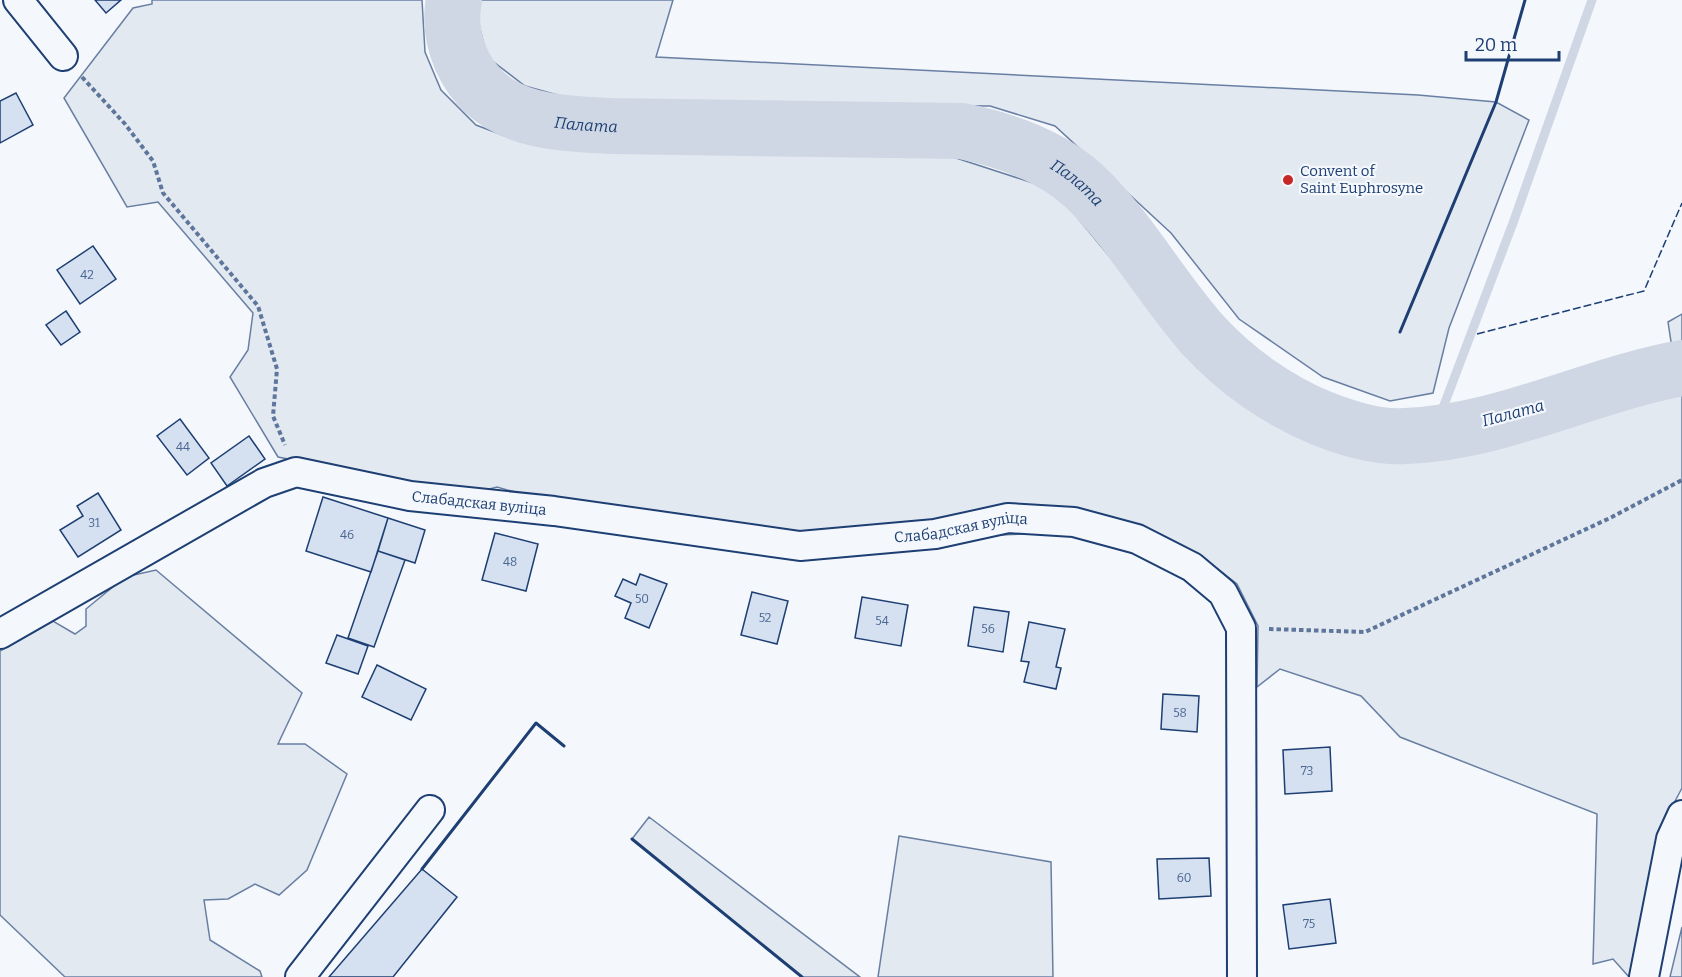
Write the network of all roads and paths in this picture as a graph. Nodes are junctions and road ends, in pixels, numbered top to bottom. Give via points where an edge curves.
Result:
1 (18, 0) edge
2 (63, 56) joint
3 (296, 472) junction
4 (1682, 480) edge
5 (1241, 628) junction
6 (0, 634) edge
7 (430, 810) dead end
8 (1682, 814) edge
9 (300, 977) edge
10 (1242, 977) edge
11 (1644, 977) edge

1 - 2 street
2 - 3 path via 125,124 153,161 163,193 258,306 277,369 273,416
3 - 5 street, Слабадская вуліца via 411,496 554,511 800,546 935,534 1008,518 1074,522 1137,539 1192,567 1223,593
3 - 6 street via 264,483
4 - 5 path via 1610,518 1365,632
5 - 10 street, Слабадская вуліца
7 - 9 street
8 - 11 street via 1671,839

